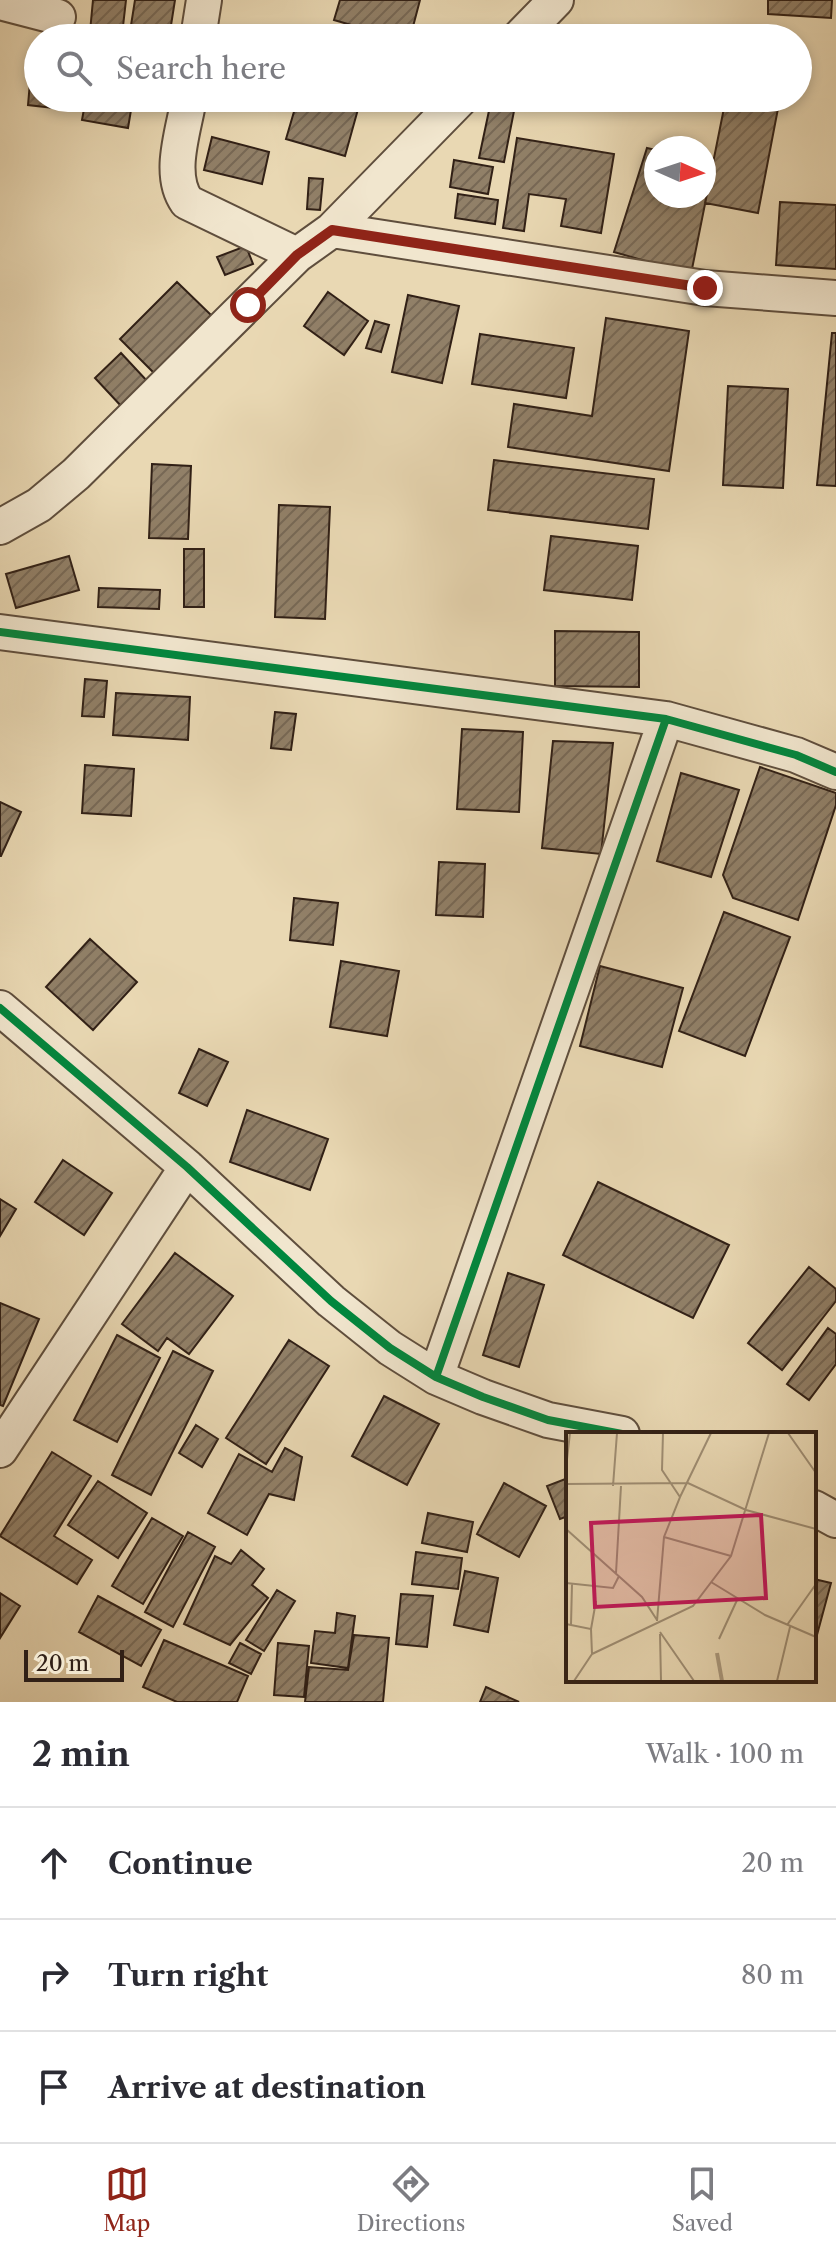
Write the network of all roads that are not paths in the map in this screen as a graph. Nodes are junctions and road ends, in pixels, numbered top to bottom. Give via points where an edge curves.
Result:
1 (204, 0) edge
2 (556, 0) edge
3 (0, 2) edge
4 (58, 17) dead end
5 (200, 24) edge
6 (533, 24) edge
7 (187, 112) edge
8 (447, 112) edge
9 (332, 230) junction
10 (297, 255) junction
11 (836, 298) edge
12 (0, 527) edge
13 (0, 632) edge
14 (666, 719) junction
15 (836, 772) edge
16 (0, 1008) edge
17 (187, 1167) junction
18 (436, 1377) junction
19 (611, 1432) edge
20 (4, 1435) edge
21 (816, 1509) edge
22 (836, 1520) edge

1 - 5 street
2 - 6 street
3 - 4 street
7 - 10 street via 177,189 187,202
8 - 9 street
9 - 10 street
9 - 11 street via 705,288
10 - 12 street via 76,474 39,505
13 - 14 street
14 - 15 street via 796,755
14 - 18 street
16 - 17 street
17 - 18 street via 331,1301
17 - 20 street
18 - 19 street via 548,1420
21 - 22 street

